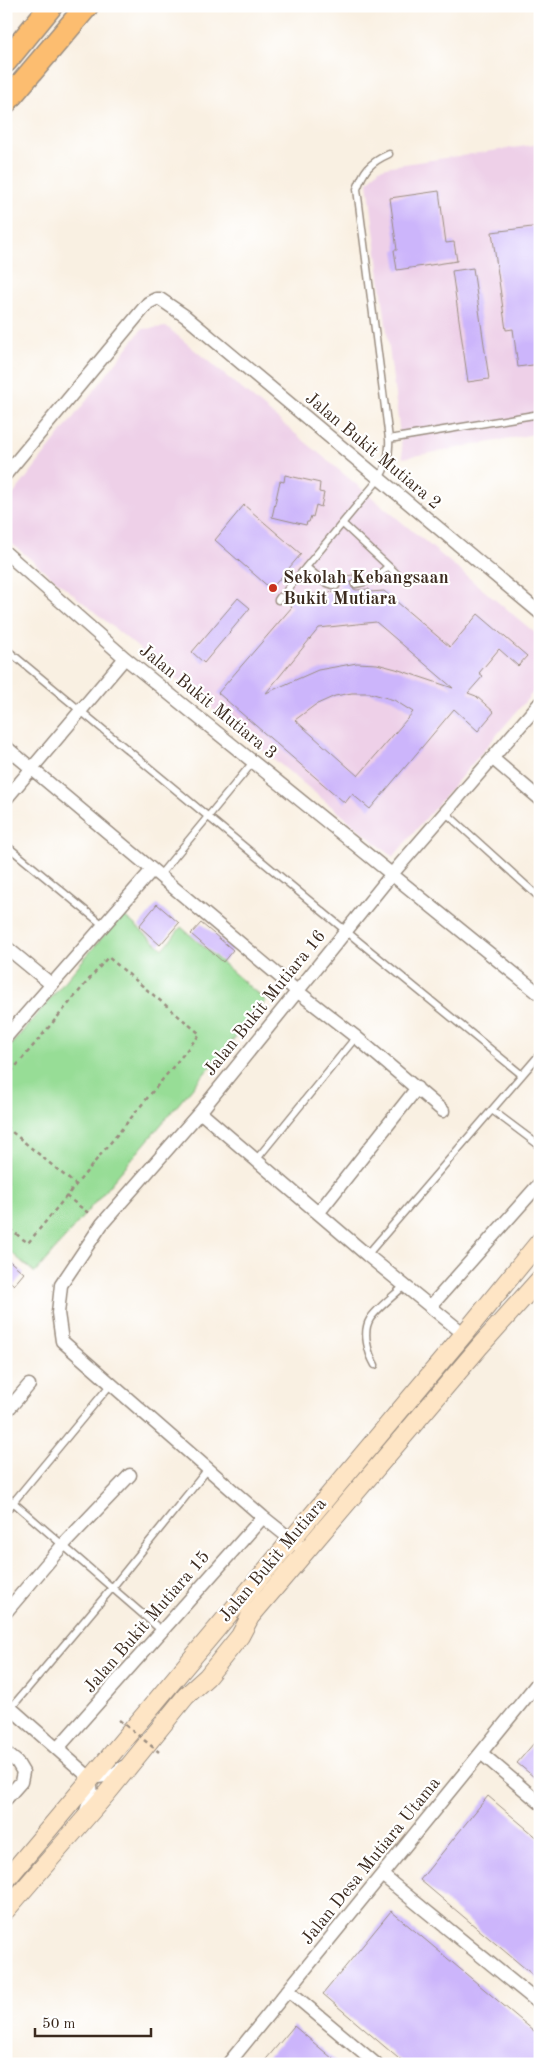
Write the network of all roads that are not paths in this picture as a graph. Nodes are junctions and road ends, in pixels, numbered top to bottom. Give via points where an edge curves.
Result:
1 (51, 6) edge
2 (87, 6) edge
3 (6, 61) edge
4 (6, 102) edge
5 (389, 154) dead end
6 (540, 414) edge
7 (390, 439) junction
8 (6, 474) edge
9 (379, 479) junction
10 (343, 524) junction
11 (6, 553) edge
12 (388, 566) junction
13 (306, 567) junction
14 (399, 576) dead end
15 (355, 584) dead end
16 (336, 586) dead end
17 (287, 590) dead end
18 (540, 613) edge
19 (6, 649) edge
20 (125, 658) junction
21 (540, 704) edge
22 (81, 712) junction
23 (6, 747) edge
24 (492, 758) junction
25 (254, 761) junction
26 (32, 770) junction
27 (6, 799) edge
28 (540, 799) edge
29 (445, 812) junction
30 (208, 816) junction
31 (6, 845) edge
32 (155, 873) junction
33 (392, 874) junction
34 (540, 898) edge
35 (102, 925) junction
36 (346, 931) junction
37 (6, 947) edge
38 (51, 984) junction
39 (297, 991) junction
40 (537, 992) dead end
41 (6, 1037) edge
42 (356, 1037) junction
43 (540, 1054) edge
44 (522, 1075) junction
45 (417, 1088) junction
46 (492, 1110) junction
47 (443, 1111) dead end
48 (200, 1112) junction
49 (540, 1146) edge
50 (256, 1160) junction
51 (540, 1183) edge
52 (319, 1212) junction
53 (540, 1241) edge
54 (540, 1254) edge
55 (367, 1255) junction
56 (523, 1261) junction
57 (540, 1280) edge
58 (405, 1285) junction
59 (430, 1308) junction
60 (464, 1334) junction
61 (375, 1365) dead end
62 (111, 1384) junction
63 (29, 1385) dead end
64 (6, 1412) edge
65 (208, 1469) junction
66 (130, 1475) dead end
67 (6, 1496) edge
68 (13, 1502) junction
69 (6, 1511) edge
70 (263, 1517) junction
71 (291, 1540) junction
72 (62, 1546) junction
73 (306, 1552) junction
74 (112, 1588) junction
75 (6, 1612) edge
76 (163, 1632) junction
77 (540, 1680) edge
78 (8, 1706) edge
79 (57, 1749) junction
80 (6, 1753) edge
81 (481, 1753) junction
82 (135, 1758) junction
83 (90, 1778) junction
84 (6, 1799) edge
85 (540, 1803) edge
86 (79, 1826) junction
87 (382, 1875) junction
88 (6, 1880) edge
89 (6, 1910) edge
90 (288, 1990) junction
91 (540, 2004) edge
92 (228, 2064) edge
93 (376, 2064) edge

1 - 3 highway
2 - 4 highway
5 - 7 lane via 377,159 364,171 357,189
6 - 7 lane
7 - 9 lane via 385,469
8 - 9 street, Jalan Bukit Mutiara 2 via 148,303 160,299 185,316
9 - 10 lane
9 - 18 street, Jalan Bukit Mutiara 2
10 - 12 lane
10 - 13 lane
11 - 20 street, Jalan Bukit Mutiara 3
12 - 14 lane
12 - 15 lane via 379,576
13 - 16 lane via 324,582
13 - 17 lane
19 - 22 lane
20 - 22 street
20 - 25 street, Jalan Bukit Mutiara 3
21 - 24 street, Jalan Bukit Mutiara 16
22 - 26 street
22 - 30 lane
23 - 26 street
24 - 28 street
24 - 29 street, Jalan Bukit Mutiara 16
25 - 30 lane
25 - 33 street, Jalan Bukit Mutiara 3
26 - 27 street
26 - 32 street
29 - 33 street, Jalan Bukit Mutiara 16
29 - 34 lane
30 - 32 lane
30 - 36 lane
31 - 35 lane
32 - 35 street
32 - 39 street
33 - 36 street, Jalan Bukit Mutiara 16
33 - 40 street, Jalan Bukit Mutiara 3
35 - 38 street
36 - 39 street, Jalan Bukit Mutiara 16
36 - 44 lane
37 - 38 street
38 - 41 street
39 - 42 street
39 - 48 street, Jalan Bukit Mutiara 16
42 - 45 street
42 - 50 lane
43 - 44 lane
44 - 46 lane
45 - 47 street
45 - 52 street
46 - 49 lane
46 - 55 lane
48 - 50 street
48 - 62 street, Jalan Bukit Mutiara 16 via 102,1224 61,1285 58,1313 62,1341
50 - 52 street
51 - 59 street
52 - 55 street
53 - 56 street, Jalan Bukit Mutiara
54 - 56 street
55 - 58 street
56 - 60 street, Jalan Bukit Mutiara
57 - 73 street, Jalan Bukit Mutiara
58 - 59 street
58 - 61 lane via 370,1319 366,1333 369,1354
59 - 60 street
60 - 71 street, Jalan Bukit Mutiara
62 - 65 street
62 - 68 lane
63 - 64 street
65 - 70 street
65 - 74 lane
66 - 72 street
67 - 68 lane
68 - 69 lane
68 - 72 lane
70 - 71 street
70 - 76 street, Jalan Bukit Mutiara 15
71 - 73 street
71 - 83 street, Jalan Bukit Mutiara
72 - 74 lane
72 - 75 street
73 - 82 street, Jalan Bukit Mutiara via 250,1617 240,1636 207,1677 186,1696
74 - 76 lane
74 - 78 lane
76 - 79 street, Jalan Bukit Mutiara 15
77 - 81 street, Jalan Desa Mutiara Utama
78 - 79 street
79 - 83 street
80 - 84 street via 18,1762 23,1772 20,1782
81 - 85 street
81 - 87 street, Jalan Desa Mutiara Utama
82 - 83 street via 113,1775
82 - 86 street, Jalan Bukit Mutiara
83 - 86 street via 92,1794
83 - 88 street, Jalan Bukit Mutiara
86 - 89 street, Jalan Bukit Mutiara
87 - 90 street, Jalan Desa Mutiara Utama
87 - 91 street
90 - 92 street, Jalan Desa Mutiara Utama
90 - 93 street

